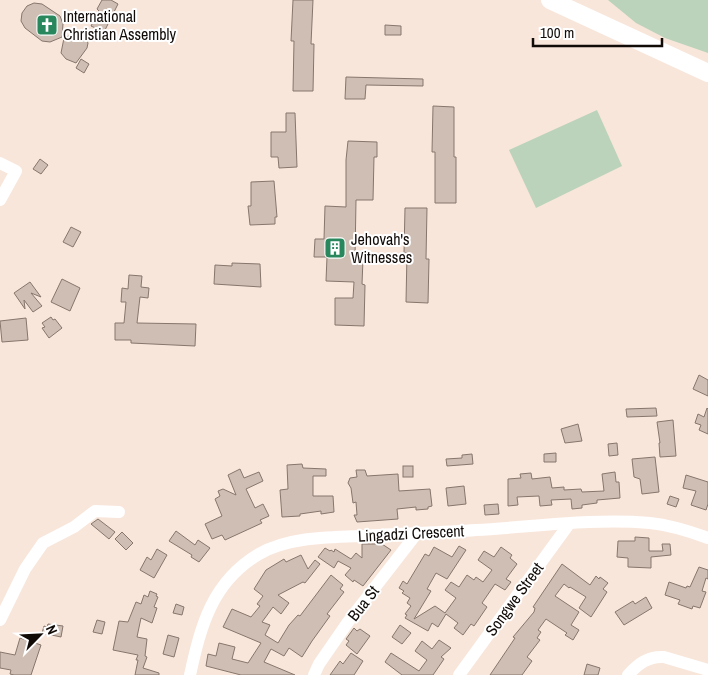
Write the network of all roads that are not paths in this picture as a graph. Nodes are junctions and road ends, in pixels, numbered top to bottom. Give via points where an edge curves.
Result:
1 (550, 0) edge
2 (708, 73) edge
3 (0, 163) edge
4 (0, 200) edge
5 (119, 512) dead end
6 (569, 524) junction
7 (417, 532) junction
8 (708, 538) edge
9 (0, 620) edge
10 (708, 670) edge
11 (190, 675) edge
12 (314, 675) edge
13 (459, 675) edge
14 (628, 675) edge

1 - 2 highway
3 - 4 street via 16,171
5 - 9 street via 95,511 43,543 25,569
6 - 7 street, Lingadzi Crescent
6 - 8 street, Lingadzi Crescent via 609,521 663,524
6 - 13 street, Songwe Street
7 - 11 street, Lingadzi Crescent via 301,541 259,554 230,575 219,592 207,614
7 - 12 street, Bua St via 348,622
10 - 14 street via 657,656 644,661

